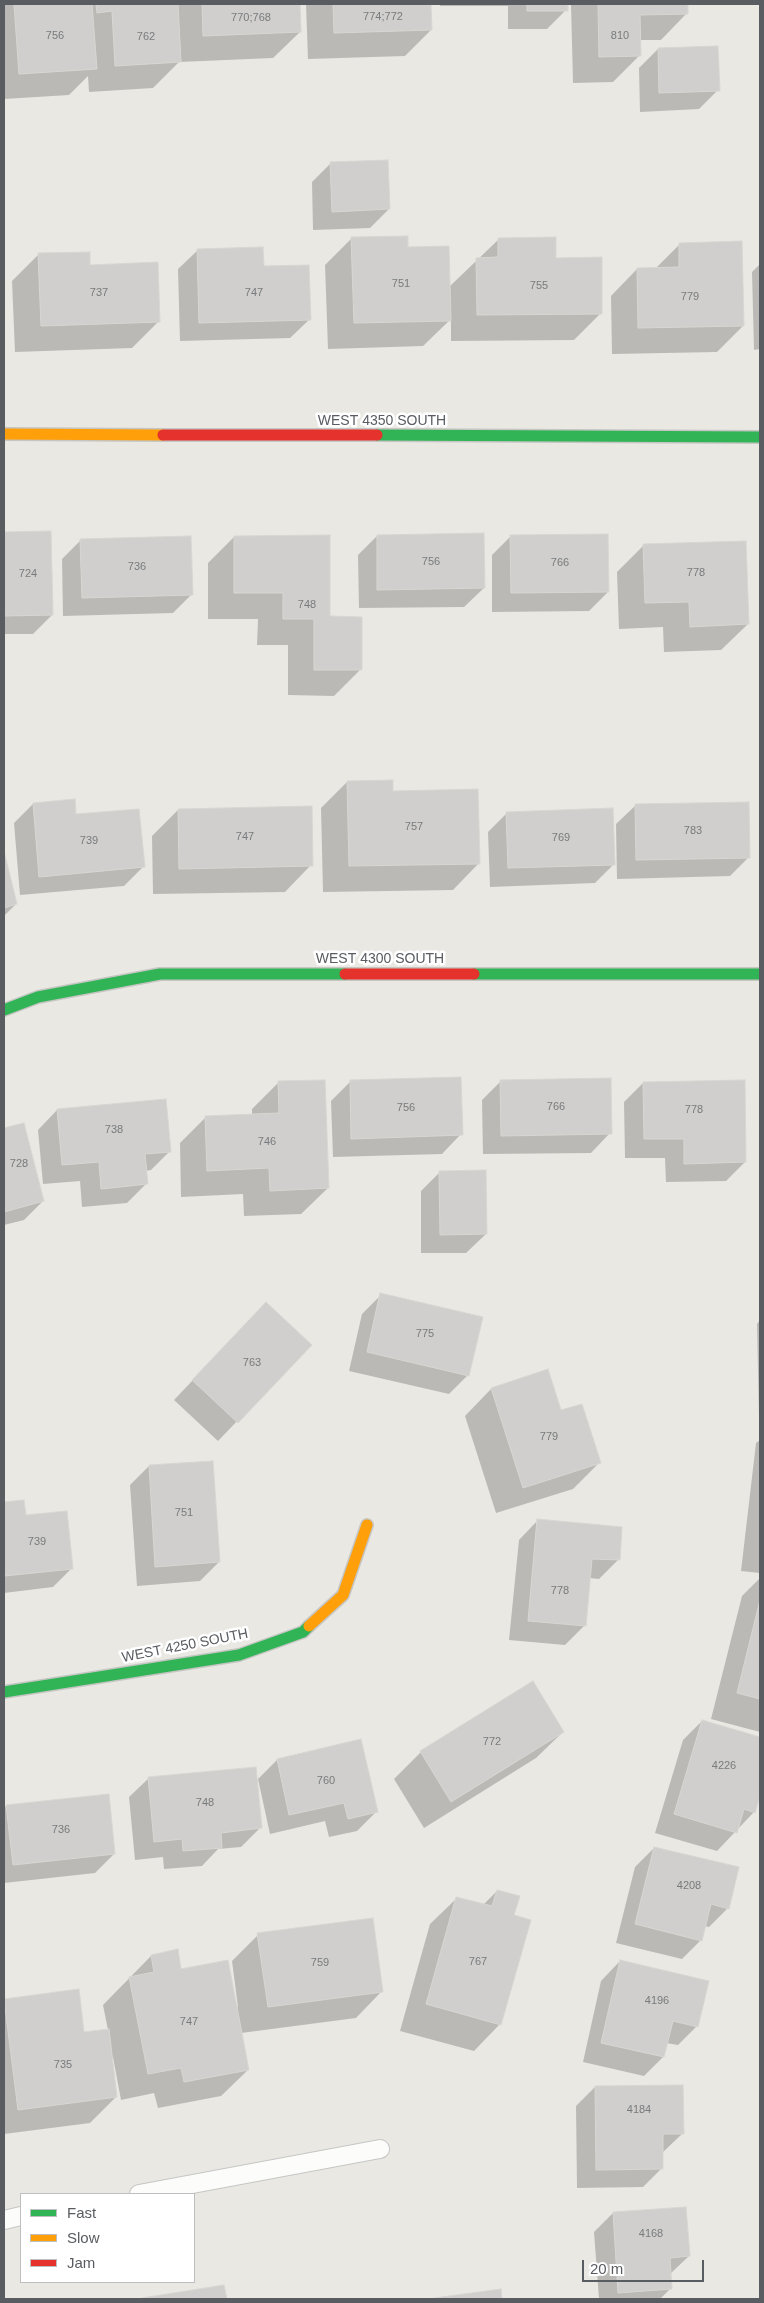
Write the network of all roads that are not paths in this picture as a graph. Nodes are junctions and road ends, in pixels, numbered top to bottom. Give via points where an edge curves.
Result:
1 (4, 434) edge
2 (760, 437) edge
3 (760, 974) edge
4 (4, 1010) edge
5 (367, 1525) dead end
6 (4, 1692) edge
7 (380, 2149) dead end
8 (144, 2193) edge
9 (20, 2216) edge
10 (4, 2220) edge

1 - 2 street, WEST 4350 SOUTH
3 - 4 street, WEST 4300 SOUTH via 160,974 38,997
5 - 6 street, WEST 4250 SOUTH via 343,1595 303,1632 239,1655
7 - 8 lane
9 - 10 lane

